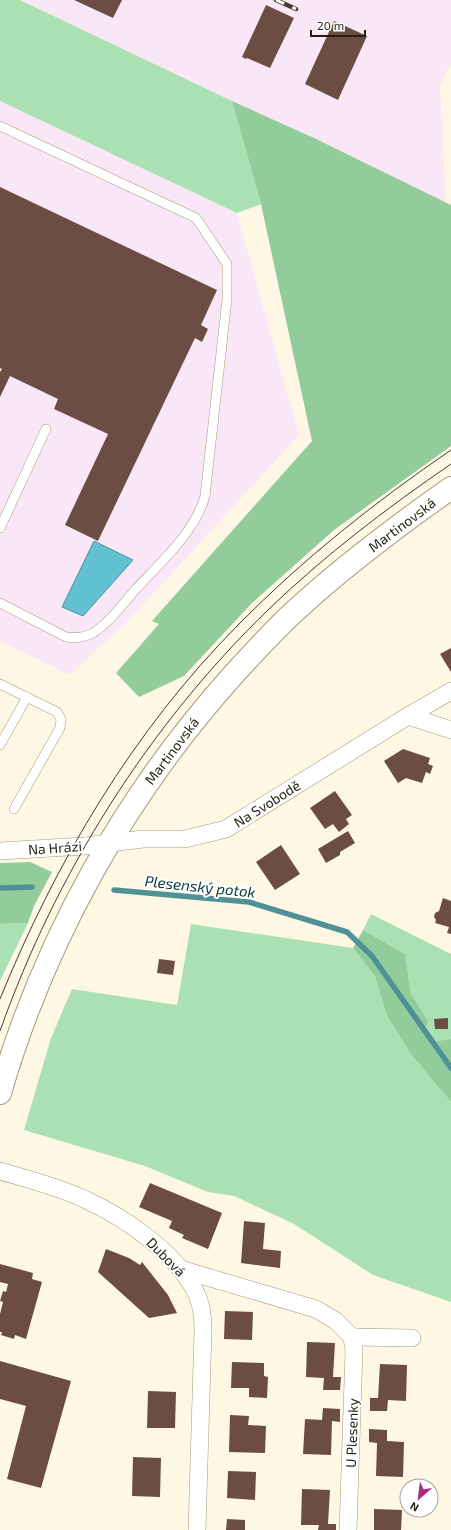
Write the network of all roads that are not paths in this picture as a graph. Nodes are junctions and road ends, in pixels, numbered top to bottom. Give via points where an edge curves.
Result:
1 (0, 126) edge
2 (46, 429) dead end
3 (451, 488) edge
4 (0, 528) edge
5 (0, 603) edge
6 (0, 684) edge
7 (451, 691) edge
8 (27, 697) junction
9 (408, 716) junction
10 (451, 730) edge
11 (0, 745) edge
12 (14, 809) dead end
13 (109, 844) junction
14 (0, 851) edge
15 (0, 1093) edge
16 (0, 1171) edge
17 (180, 1269) junction
18 (352, 1337) junction
19 (412, 1338) dead end
20 (196, 1530) edge
21 (348, 1530) edge

1 - 5 lane via 196,218 226,264 227,299 205,496 199,513 179,541 106,623 86,636 66,637
2 - 4 lane
3 - 13 street, Martinovská via 340,570 267,638 190,725 145,787
6 - 8 lane
7 - 9 street, Na Svobodě
8 - 11 lane
8 - 12 lane via 57,712 61,719 60,728
9 - 10 street
9 - 13 street, Na Svobodě via 226,829 185,839 143,839
13 - 14 street, Na Hrázi
13 - 15 street, Martinovská via 85,886 44,972 17,1039
16 - 17 street, Dubová via 83,1198 118,1216 162,1250
17 - 18 street via 316,1309 336,1321
17 - 20 street, Dubová via 198,1298 204,1330
18 - 19 street
18 - 21 street, U Plesenky via 354,1351

